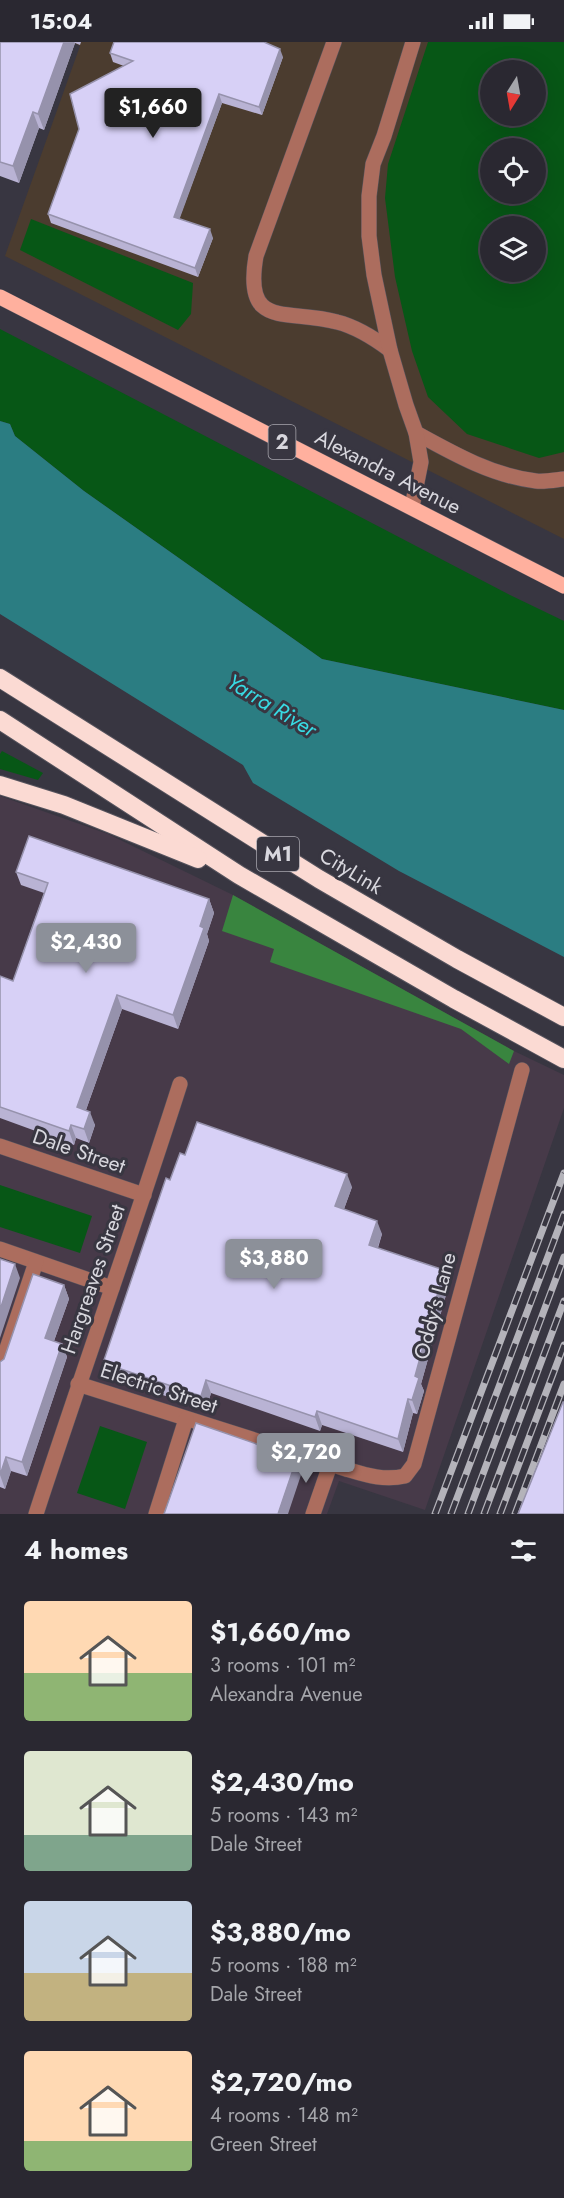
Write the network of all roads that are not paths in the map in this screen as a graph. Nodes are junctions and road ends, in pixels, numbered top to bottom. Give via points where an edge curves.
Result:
1 (334, 42) edge
2 (413, 42) edge
3 (0, 297) edge
4 (390, 350) junction
5 (416, 433) junction
6 (564, 479) edge
7 (412, 507) junction
8 (564, 586) edge
9 (0, 678) edge
10 (0, 720) edge
11 (0, 785) edge
12 (239, 875) junction
13 (564, 1017) edge
14 (564, 1059) edge
15 (522, 1070) dead end
16 (180, 1084) dead end
17 (0, 1146) edge
18 (144, 1195) junction
19 (0, 1249) edge
20 (36, 1262) junction
21 (112, 1288) junction
22 (0, 1369) edge
23 (78, 1384) junction
24 (186, 1419) junction
25 (330, 1465) junction
26 (36, 1514) edge
27 (156, 1514) edge
28 (313, 1514) edge

1 - 4 street via 256,256 253,292 259,303 272,312 339,322
2 - 4 street via 374,164 369,196 374,275
3 - 7 main road, Alexandra Avenue / 2
4 - 5 street
5 - 6 street via 464,460 501,472 537,482
5 - 7 street via 421,462
7 - 8 main road, Alexandra Avenue / 2
9 - 13 highway, CityLink / M1 via 319,879
10 - 12 highway, M1
11 - 12 highway via 64,805
12 - 14 highway, M1
15 - 25 street, Oddy's Lane via 414,1464 405,1476 391,1479
16 - 18 street, Hargreaves Street
17 - 18 street, Dale Street
18 - 21 street, Hargreaves Street
19 - 20 street
20 - 21 street
20 - 22 street
21 - 23 street, Hargreaves Street
23 - 24 street, Electric Street
23 - 26 street, Hargreaves Street
24 - 25 street, Electric Street
24 - 27 street
25 - 28 street

